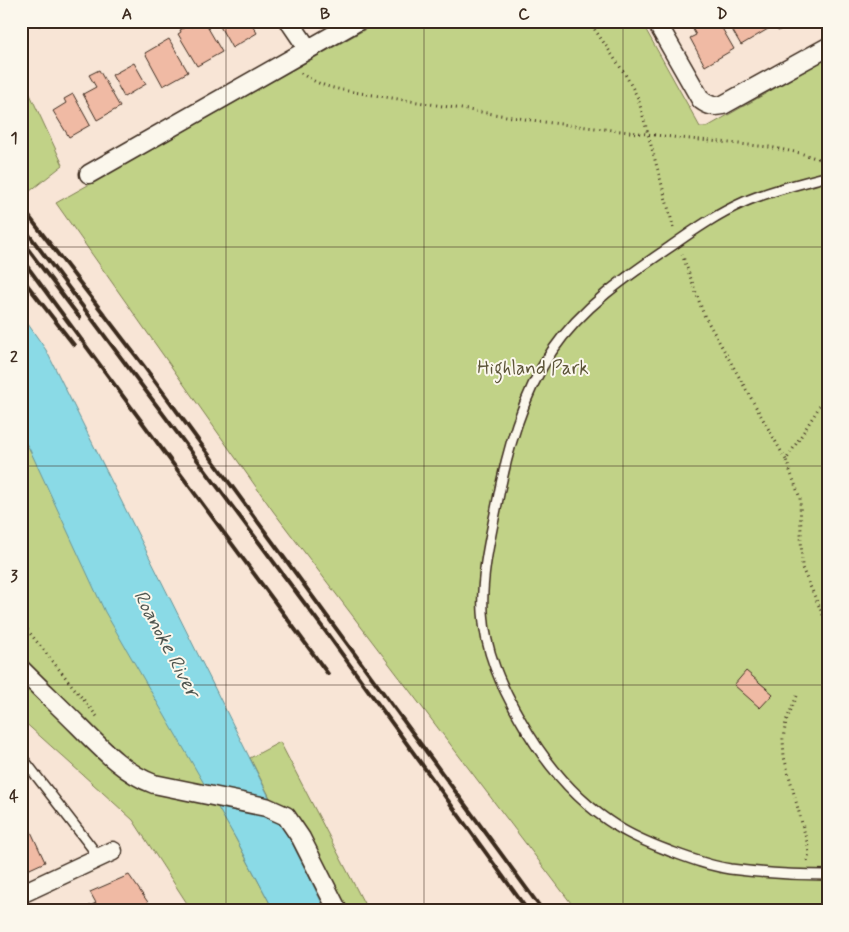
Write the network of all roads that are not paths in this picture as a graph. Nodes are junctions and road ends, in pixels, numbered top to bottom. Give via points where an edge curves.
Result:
1 (290, 21) edge
2 (358, 21) edge
3 (656, 21) edge
4 (828, 48) edge
5 (308, 49) junction
6 (89, 174) dead end
7 (828, 176) edge
8 (21, 669) edge
9 (21, 756) edge
10 (106, 854) joint
11 (828, 875) edge
12 (21, 894) edge
13 (338, 911) edge

1 - 5 street
2 - 5 street
3 - 4 street via 701,100 716,106 724,105
5 - 6 street
7 - 11 lane via 780,189 715,216 630,274 572,326 533,383 516,426 490,538 483,602 492,663 507,697 549,764 597,813 649,843 690,859 728,869
8 - 13 street via 94,741 140,779 276,810 286,816
9 - 10 lane
10 - 12 street

